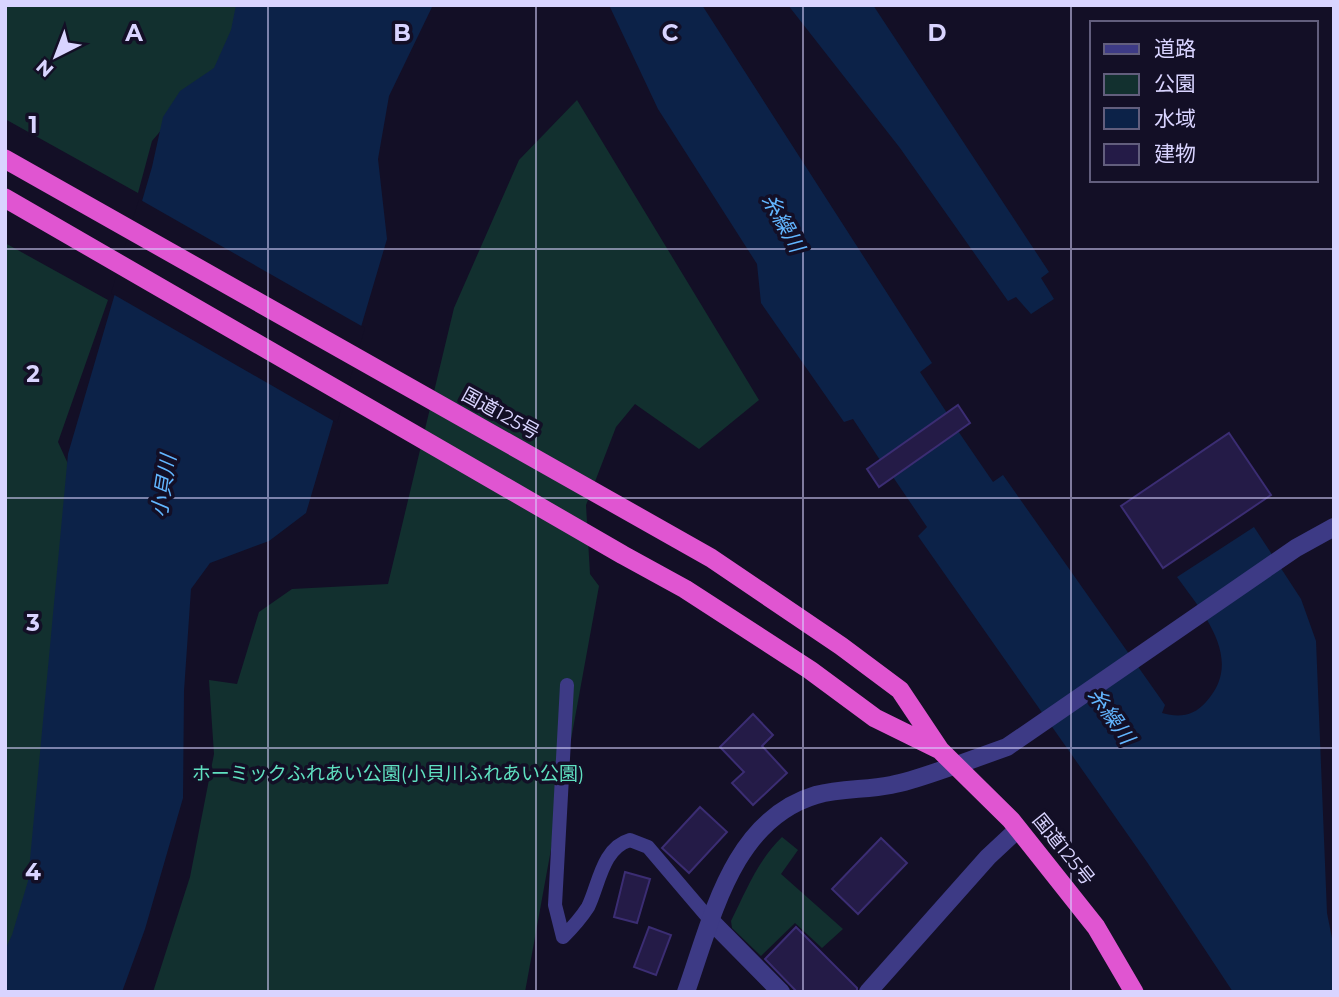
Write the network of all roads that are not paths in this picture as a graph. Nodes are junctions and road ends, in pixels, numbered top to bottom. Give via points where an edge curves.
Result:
1 (5, 159) edge
2 (5, 198) edge
3 (1334, 527) edge
4 (567, 685) dead end
5 (940, 750) junction
6 (957, 765) junction
7 (1018, 829) junction
8 (711, 921) junction
9 (686, 992) edge
10 (781, 992) edge
11 (868, 992) edge
12 (1134, 992) edge

1 - 5 highway, 国道125号 via 711,558 900,690
2 - 5 highway, 国道125号 via 685,589 875,718
3 - 6 street via 1284,556 1007,747
4 - 8 lane via 555,905 563,937 588,907 604,865 622,842 631,840 648,847
5 - 6 highway, 国道125号
6 - 7 highway, 国道125号
6 - 8 street via 891,785 817,795 794,804 756,833 740,855
7 - 11 street
7 - 12 highway, 国道125号 via 1096,927
8 - 9 street
8 - 10 street

